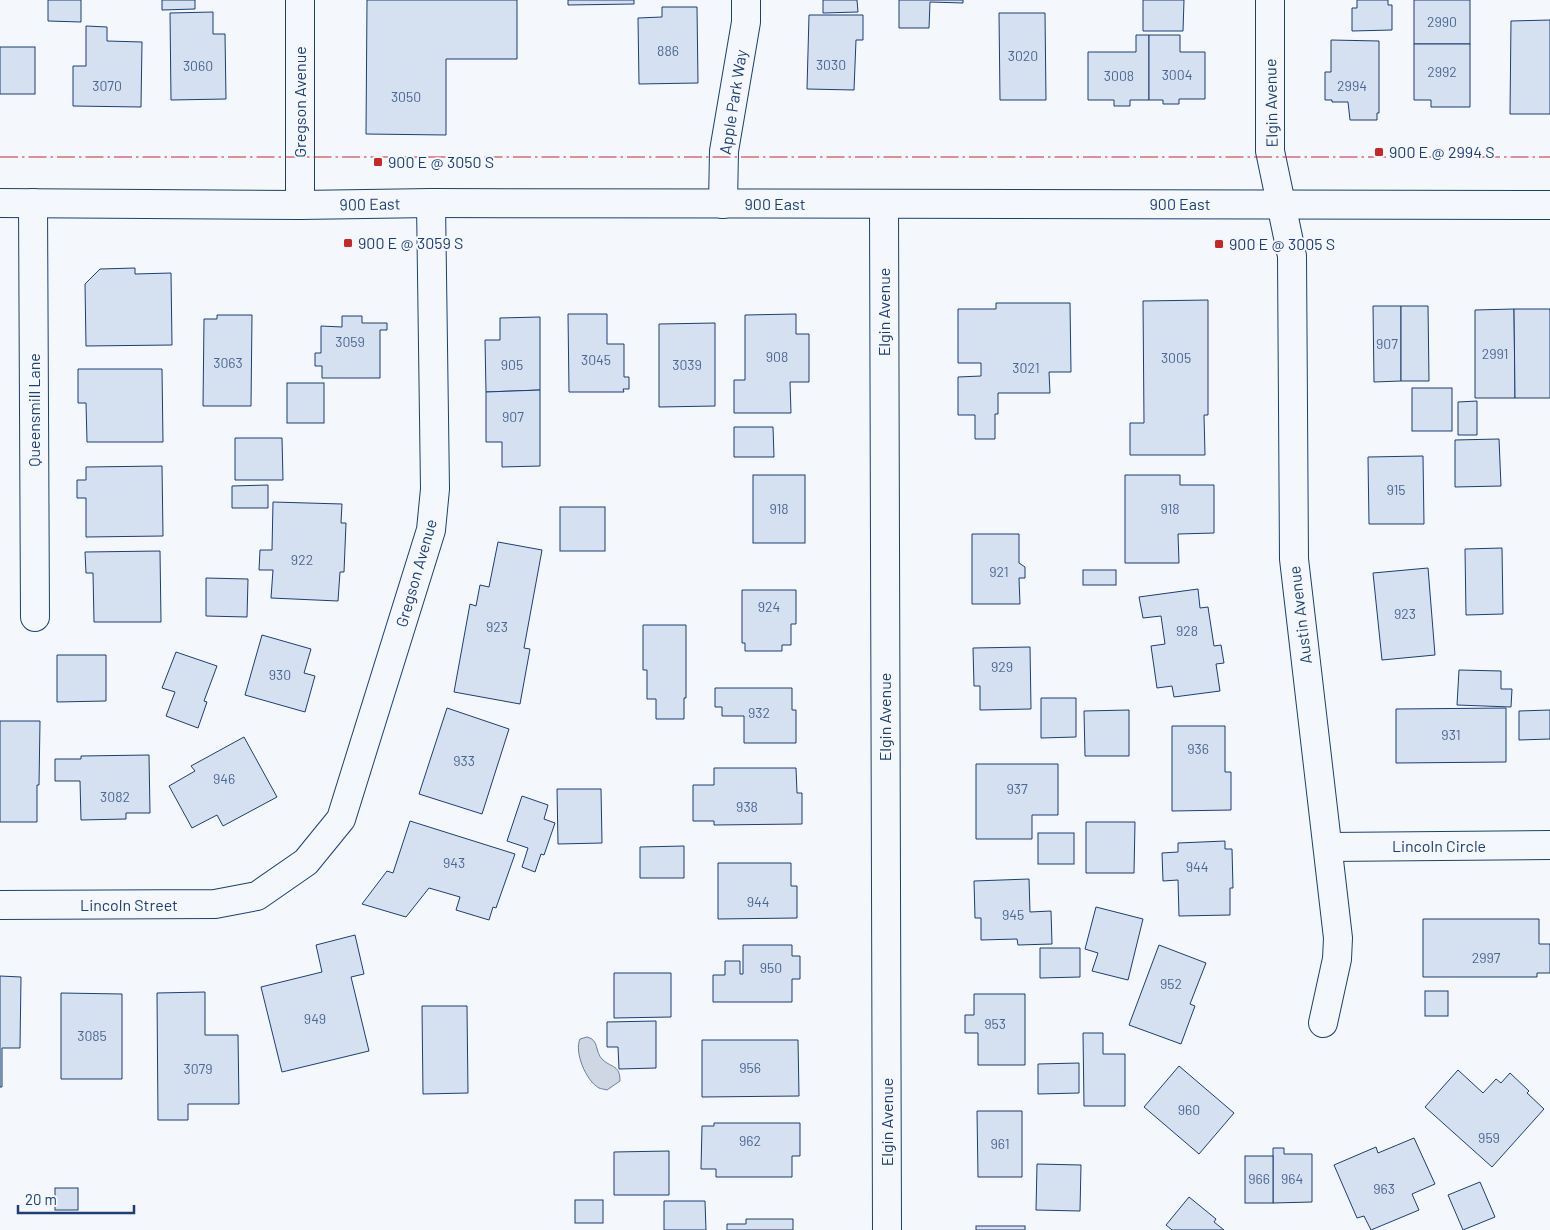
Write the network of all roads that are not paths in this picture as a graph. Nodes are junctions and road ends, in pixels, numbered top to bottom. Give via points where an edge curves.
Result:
1 (300, 0) edge
2 (746, 0) edge
3 (1270, 0) edge
4 (0, 203) edge
5 (33, 203) junction
6 (431, 203) junction
7 (724, 204) junction
8 (884, 204) junction
9 (1281, 204) junction
10 (300, 205) junction
11 (1550, 205) edge
12 (35, 617) dead end
13 (1550, 845) edge
14 (1328, 847) junction
15 (257, 896) joint
16 (0, 905) edge
17 (1323, 1023) dead end
18 (887, 1230) edge

1 - 10 street, Gregson Avenue
2 - 7 street, Apple Park Way via 746,22 724,151
3 - 9 street, Elgin Avenue via 1270,151
4 - 5 street, 900 East
5 - 10 street, 900 East
5 - 12 street, Queensmill Lane
6 - 7 street, 900 East
6 - 10 street, 900 East
6 - 15 street, Gregson Avenue via 435,489 431,530 341,819 306,862
7 - 8 street, 900 East
8 - 9 street, 900 East
8 - 18 street, Elgin Avenue
9 - 11 street, 900 East
9 - 14 street, Austin Avenue via 1292,256 1292,541
13 - 14 street, Lincoln Circle
14 - 17 street, Austin Avenue via 1338,938 1337,959
15 - 16 street, Lincoln Street via 215,904

